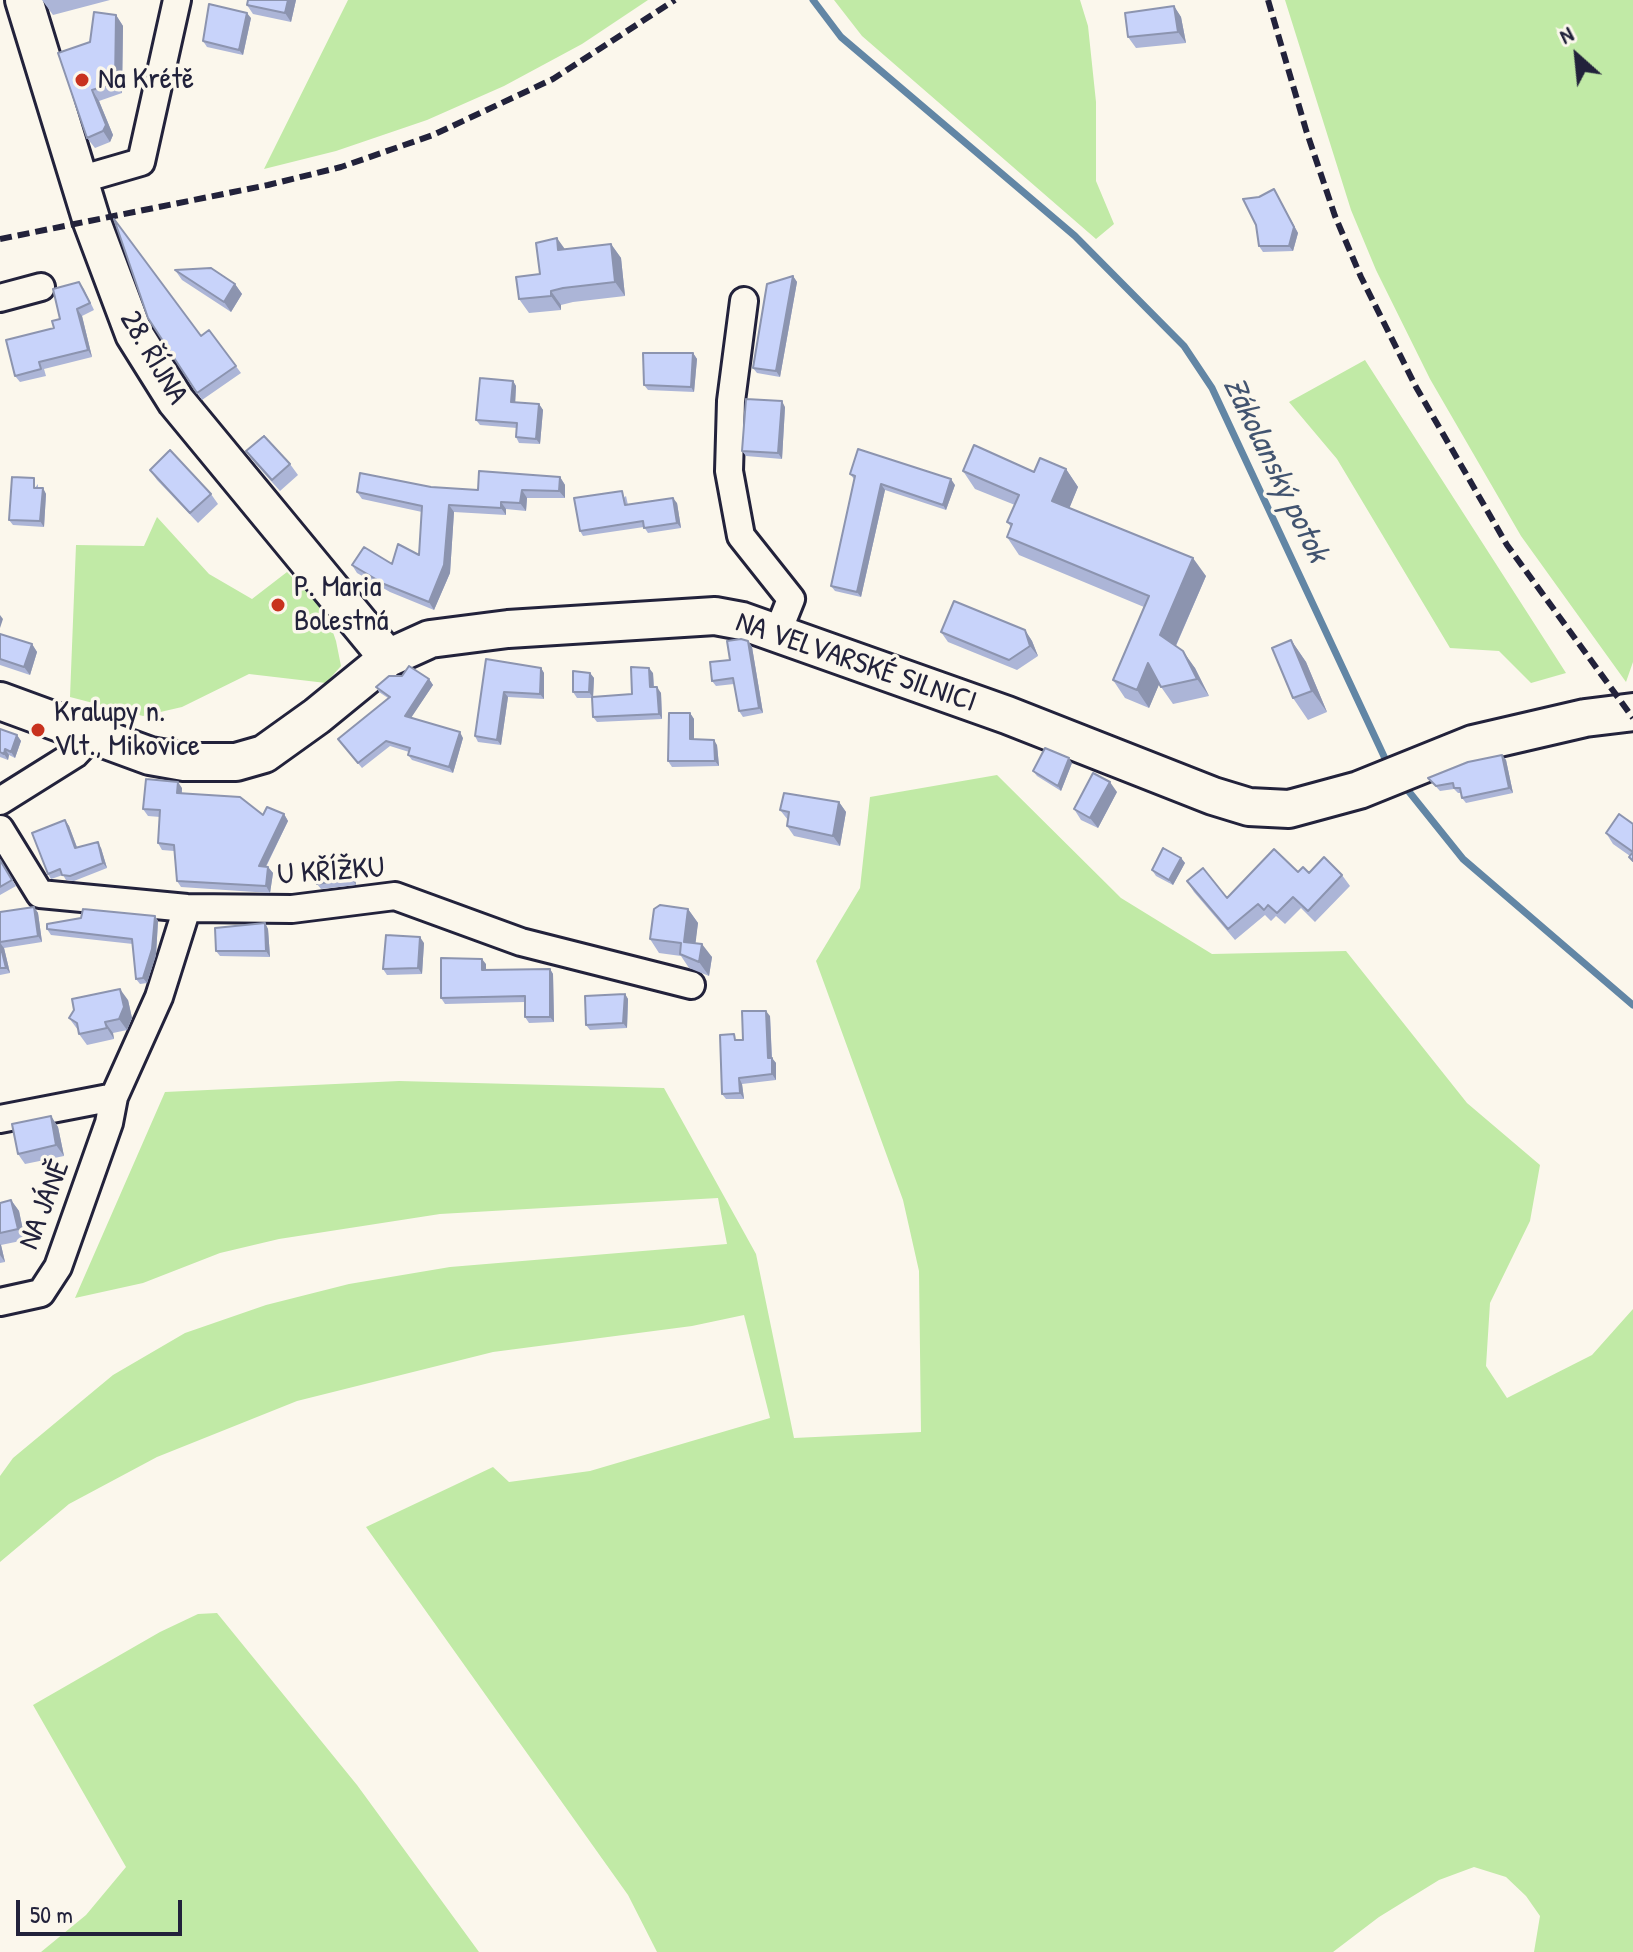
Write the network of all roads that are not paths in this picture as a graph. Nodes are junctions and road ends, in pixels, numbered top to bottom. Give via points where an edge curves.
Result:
1 (24, 0) edge
2 (177, 0) edge
3 (79, 180) junction
4 (41, 287) dead end
5 (0, 298) edge
6 (744, 301) dead end
7 (777, 634) junction
8 (388, 658) junction
9 (0, 701) edge
10 (1633, 712) edge
11 (92, 736) junction
12 (0, 801) edge
13 (0, 829) edge
14 (187, 908) junction
15 (691, 985) dead end
16 (114, 1097) junction
17 (0, 1119) edge
18 (0, 1302) edge

1 - 3 main road, 28. ŘÍJNA
2 - 3 street via 141,162
3 - 8 main road, 28. ŘÍJNA via 120,302 160,377 284,537
4 - 5 street
6 - 7 street via 731,401 729,471 741,536 791,599
7 - 8 main road, NA VELVARSKÉ SILNICI via 742,621 695,616 447,636
7 - 10 main road, NA VELVARSKÉ SILNICI via 1249,807 1289,809 1371,786 1473,744
8 - 11 main road, NA VELVARSKÉ SILNICI via 264,754 236,762 150,756
9 - 11 main road, NA VELVARSKÉ SILNICI
11 - 12 street via 75,754
13 - 14 street, U KŘÍŽKU via 40,894
14 - 15 street, U KŘÍŽKU via 292,909 395,896 521,942
14 - 16 street, NA JÁNĚ via 159,997
16 - 17 street
16 - 18 street, NA JÁNĚ via 58,1267 41,1293

